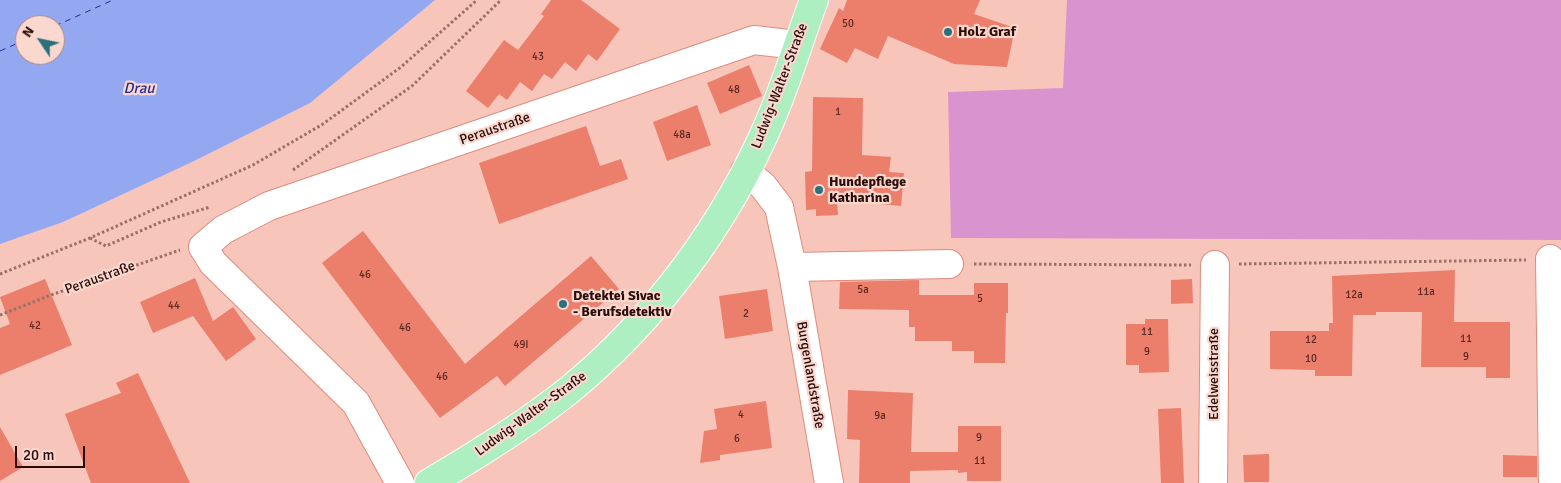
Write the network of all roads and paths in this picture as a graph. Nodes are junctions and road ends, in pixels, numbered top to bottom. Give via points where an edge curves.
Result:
1 (477, 0) edge
2 (501, 0) edge
3 (814, 0) edge
4 (797, 45) junction
5 (745, 171) junction
6 (290, 172) dead end
7 (218, 204) dead end
8 (90, 238) junction
9 (203, 248) junction
10 (1550, 259) joint
11 (949, 264) joint
12 (1215, 265) junction
13 (792, 267) junction
14 (0, 274) edge
15 (0, 315) edge
16 (400, 483) edge
17 (429, 483) edge
18 (829, 483) edge
19 (1213, 483) edge
20 (1553, 483) edge

1 - 8 path via 401,67 323,124 252,165
2 - 6 path via 412,86
3 - 4 main road, Ludwig-Walter-Straße
4 - 5 main road, Ludwig-Walter-Straße via 770,122
4 - 9 street, Peraustraße via 754,40 269,206 223,230
5 - 13 street, Burgenlandstraße via 763,186 779,207
5 - 17 main road, Ludwig-Walter-Straße via 714,227 671,286 624,339 568,390 492,446
7 - 8 path via 161,222 106,246
8 - 14 path
9 - 15 path, Peraustraße via 174,251
9 - 16 street via 213,263 356,403
10 - 12 path
10 - 20 street
11 - 12 path
11 - 13 street
12 - 19 street, Edelweisstraße
13 - 18 street, Burgenlandstraße

